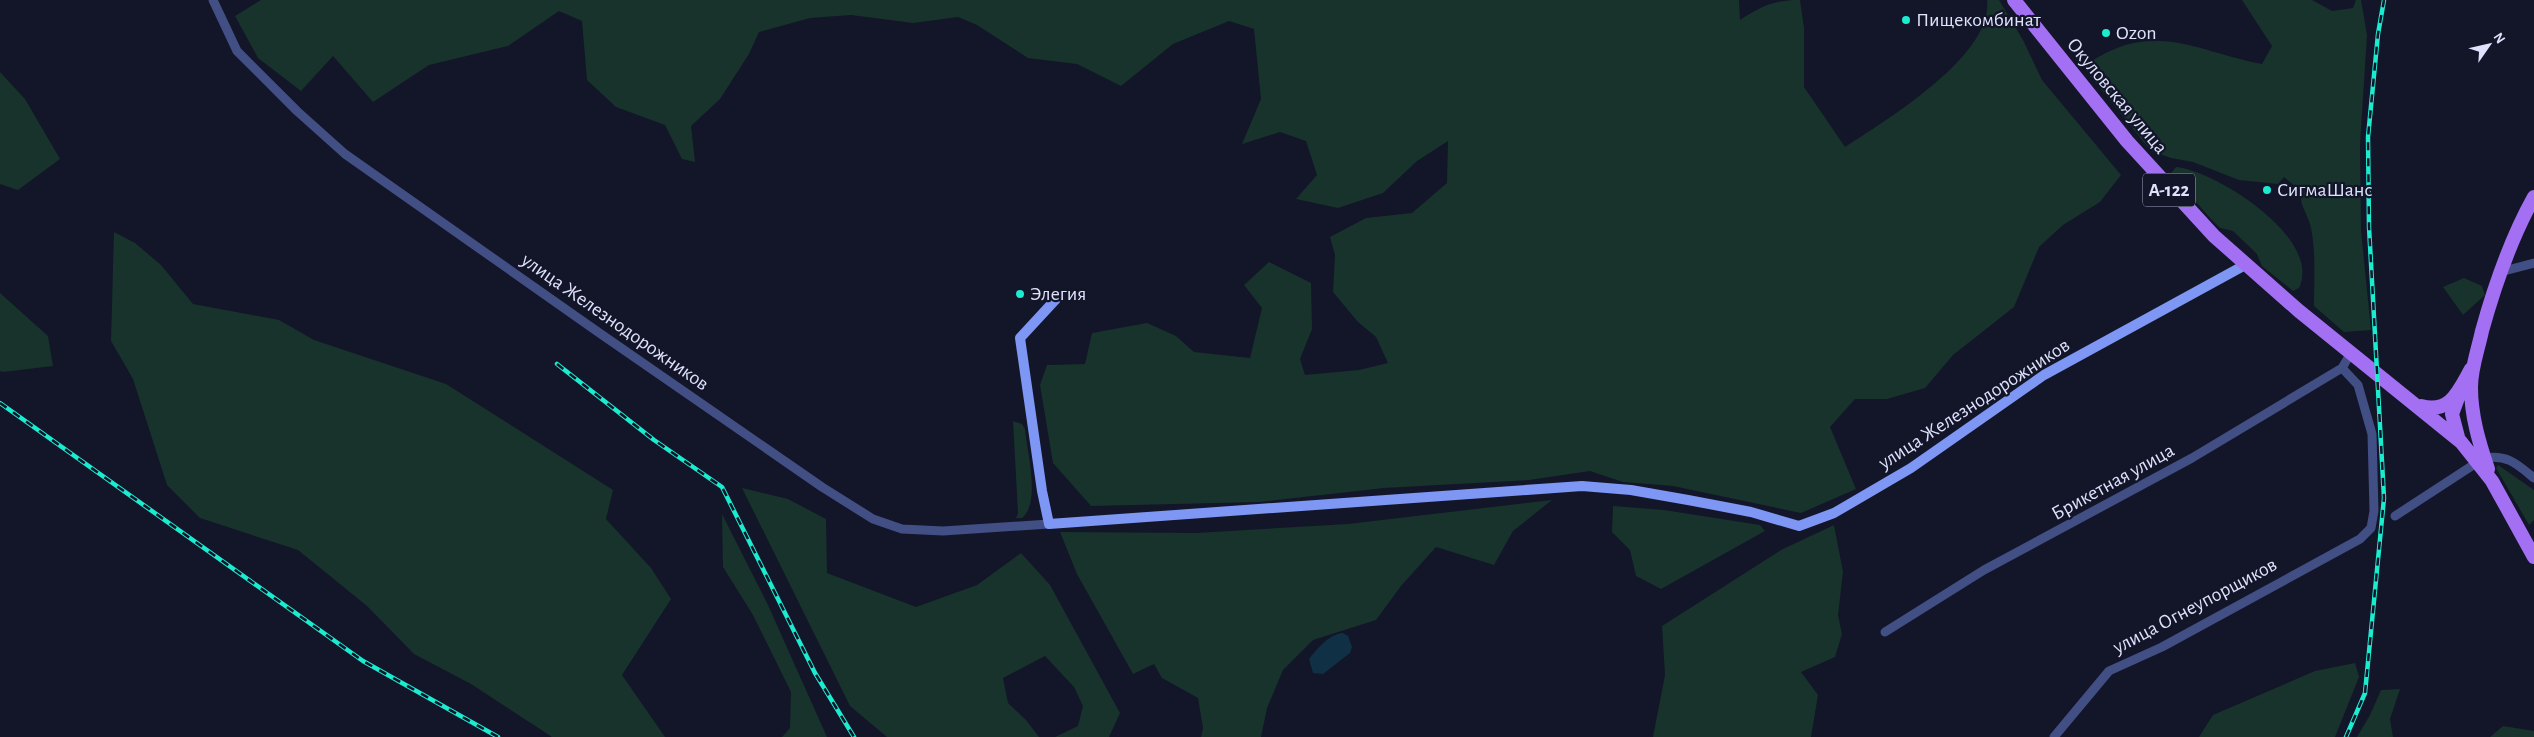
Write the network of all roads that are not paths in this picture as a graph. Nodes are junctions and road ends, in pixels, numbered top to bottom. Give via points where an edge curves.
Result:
1 (213, 0) edge
2 (2014, 0) edge
3 (2534, 197) edge
4 (2534, 263) edge
5 (2245, 265) junction
6 (2500, 272) junction
7 (1058, 298) dead end
8 (2351, 353) junction
9 (2473, 366) junction
10 (2342, 368) junction
11 (2465, 381) junction
12 (2471, 396) junction
13 (2417, 406) junction
14 (2433, 418) junction
15 (2452, 419) junction
16 (2461, 442) junction
17 (2481, 460) junction
18 (2534, 478) edge
19 (2395, 516) dead end
20 (1049, 524) junction
21 (2534, 556) edge
22 (1885, 632) dead end
23 (2054, 737) edge

1 - 20 street, улица Железнодорожников via 237,51 345,154 822,487 873,519 902,529 943,531
2 - 5 main road, Окуловская улица / А-122 via 2127,142 2184,206
3 - 6 main road
4 - 6 street
5 - 8 main road, Окуловская улица / А-122
5 - 20 street, улица Железнодорожников via 2044,374 1911,468 1834,513 1799,526 1751,512 1679,498 1582,486
6 - 9 main road
7 - 20 street via 1020,338
8 - 10 street, Брикетная улица
8 - 13 main road, А-122
9 - 11 main road
9 - 12 main road
10 - 22 street, Брикетная улица via 2192,458 1984,570
10 - 23 street, улица Огнеупорщиков via 2358,385 2372,434 2374,511 2370,528 2360,539 2162,647 2109,671
11 - 13 main road via 2450,402 2439,409
11 - 15 main road
12 - 15 main road via 2464,410
12 - 17 main road
13 - 14 main road
14 - 15 main road
14 - 16 main road
15 - 16 main road
16 - 17 main road
17 - 18 street via 2498,455 2514,462
17 - 19 street
17 - 21 main road

